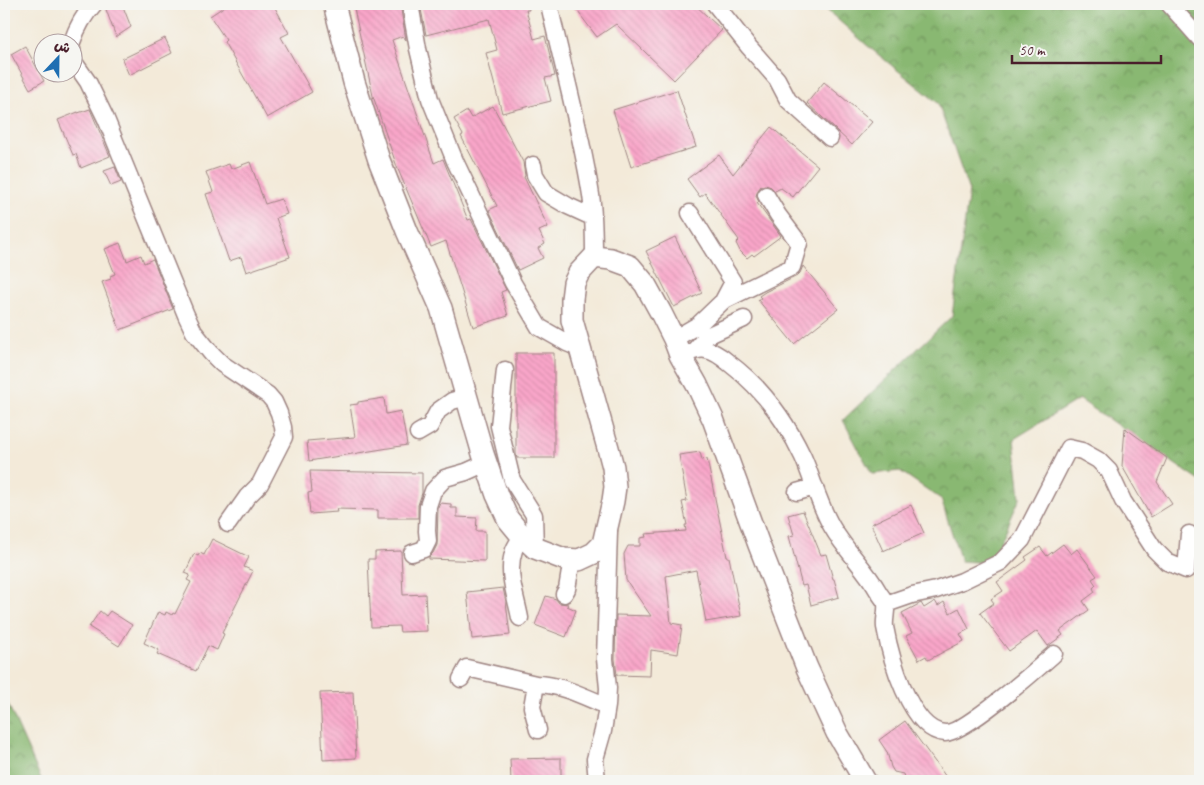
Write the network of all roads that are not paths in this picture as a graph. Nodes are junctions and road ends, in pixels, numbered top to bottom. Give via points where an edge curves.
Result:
1 (94, 4) edge
2 (334, 4) edge
3 (410, 4) edge
4 (549, 4) edge
5 (715, 4) edge
6 (1169, 4) edge
7 (75, 32) edge
8 (1200, 39) edge
9 (82, 73) edge
10 (830, 138) dead end
11 (533, 165) dead end
12 (766, 195) dead end
13 (690, 213) dead end
14 (592, 218) junction
15 (594, 257) junction
16 (723, 300) junction
17 (744, 319) dead end
18 (579, 348) junction
19 (683, 348) junction
20 (505, 370) dead end
21 (466, 396) junction
22 (418, 433) dead end
23 (486, 463) junction
24 (815, 487) junction
25 (796, 492) dead end
26 (610, 514) junction
27 (228, 524) dead end
28 (1189, 534) dead end
29 (528, 542) junction
30 (412, 553) dead end
31 (572, 560) junction
32 (564, 594) dead end
33 (886, 604) junction
34 (520, 618) dead end
35 (1054, 654) dead end
36 (460, 679) dead end
37 (536, 684) junction
38 (607, 706) junction
39 (538, 730) dead end
40 (597, 781) edge
41 (865, 781) edge

1 - 7 street via 84,14
2 - 21 street via 379,160 440,308
3 - 18 street via 430,99 455,161 513,284 539,326
4 - 14 street via 584,156
5 - 10 street via 778,79 788,100
6 - 8 street
9 - 27 street via 106,119 194,332 222,364 268,395 284,427 279,450 260,484
11 - 14 street via 535,176 546,193
12 - 16 street via 799,243 792,268
13 - 16 street via 733,282
14 - 15 street
15 - 18 street via 574,283 572,320
15 - 19 street via 612,258 630,266 645,284
16 - 19 street via 698,325
17 - 19 street
18 - 26 street via 613,467 615,487
19 - 24 street via 706,350 722,357 759,391 790,432
19 - 41 street via 807,668 837,733
20 - 29 street via 499,426 512,480 534,515
21 - 22 street via 438,411 430,426
21 - 23 street
23 - 29 street via 508,519
23 - 30 street via 445,478 433,491 428,506 428,541 424,549
24 - 25 street
24 - 33 street via 833,529
26 - 31 street via 603,544 594,553
26 - 38 street via 605,659
28 - 33 street via 1186,570 1167,562 1154,549 1123,501 1109,471 1098,460 1069,448 1022,540 1001,562 962,581
29 - 31 street
29 - 34 street via 514,552 511,580
31 - 32 street
33 - 35 street via 885,624 891,656 906,695 924,722 939,732 952,732 964,726
36 - 37 street via 467,668
37 - 38 street via 568,690
37 - 39 street via 532,707
38 - 40 street via 595,759

